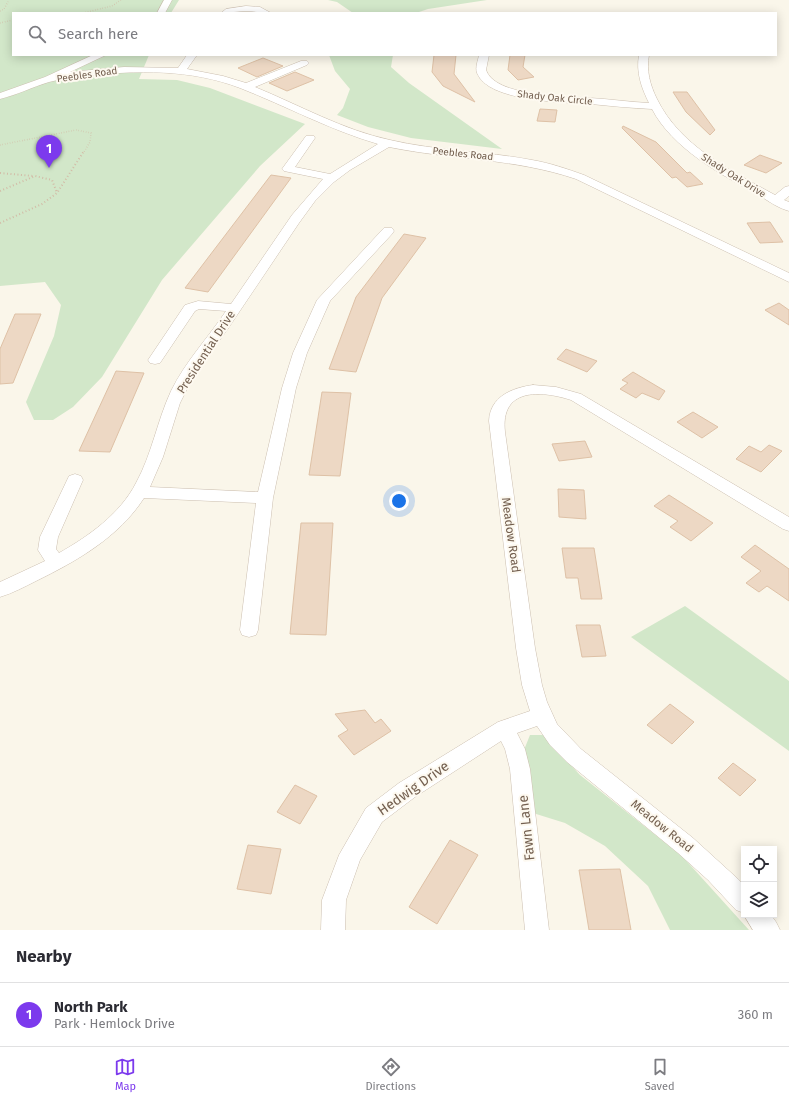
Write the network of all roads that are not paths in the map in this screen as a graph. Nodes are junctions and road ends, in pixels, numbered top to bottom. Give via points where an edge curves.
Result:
1 (168, 0) edge
2 (162, 12) edge
3 (228, 12) edge
4 (265, 12) edge
5 (99, 56) edge
6 (106, 56) edge
7 (191, 56) edge
8 (484, 56) edge
9 (644, 56) edge
10 (304, 63) dead end
11 (125, 69) junction
12 (181, 70) junction
13 (48, 79) junction
14 (246, 87) junction
15 (0, 96) edge
16 (654, 106) junction
17 (310, 138) dead end
18 (387, 143) junction
19 (333, 178) junction
20 (789, 189) edge
21 (776, 200) junction
22 (789, 207) edge
23 (388, 231) dead end
24 (789, 278) edge
25 (235, 308) junction
26 (155, 360) dead end
27 (74, 480) dead end
28 (139, 492) junction
29 (265, 498) junction
30 (789, 525) edge
31 (56, 563) junction
32 (0, 590) edge
33 (249, 630) dead end
34 (541, 716) junction
35 (505, 728) junction
36 (741, 899) edge
37 (758, 918) edge
38 (333, 930) edge
39 (537, 930) edge
40 (768, 930) edge

1 - 2 street
3 - 4 street via 246,8
5 - 13 street
6 - 11 street, Peebles Road via 105,60
7 - 12 street
8 - 16 street, Shady Oak Circle via 480,70 483,77 507,90 543,97
9 - 16 street, Shady Oak Drive via 643,74
10 - 14 street
11 - 12 street, Peebles Road
11 - 13 street, Peebles Road via 94,71
12 - 14 street, Peebles Road via 213,76
13 - 15 street
14 - 18 street, Peebles Road
16 - 21 street, Shady Oak Drive via 674,131 699,153
17 - 19 street via 288,169
18 - 19 street, Presidential Drive
18 - 24 street, Peebles Road via 517,159 561,170
19 - 25 street, Presidential Drive via 302,210
20 - 21 street
21 - 22 street, Shady Oak Drive
23 - 29 street via 324,300 300,352
25 - 26 street via 198,305 190,308
25 - 28 street, Presidential Drive via 186,377 171,407
27 - 31 street via 49,537 47,550
28 - 29 street
28 - 31 street, Presidential Drive via 97,537
29 - 33 street
30 - 34 street, Meadow Road via 567,394 537,389 519,393 505,401 497,412 498,439 526,649
31 - 32 street, Presidential Drive
34 - 35 street, Hedwig Drive
34 - 36 street, Meadow Road via 569,751 685,844
35 - 38 street, Hedwig Drive via 407,790 374,815 350,855 334,900
35 - 39 street, Fawn Lane via 515,749 520,769
37 - 40 street

